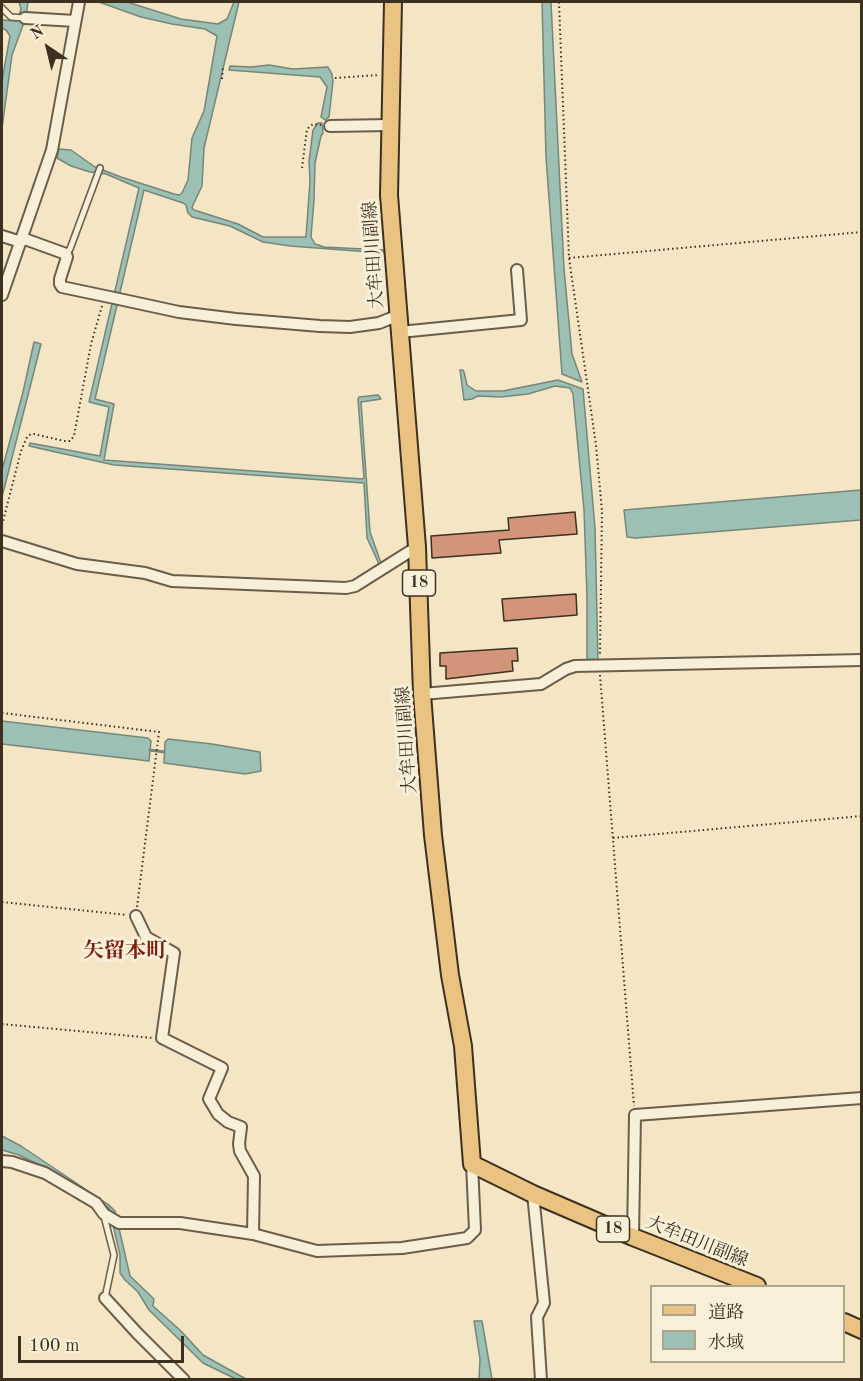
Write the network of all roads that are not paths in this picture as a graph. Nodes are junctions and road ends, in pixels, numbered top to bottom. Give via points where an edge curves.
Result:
1 (79, 2) edge
2 (393, 2) edge
3 (2, 8) edge
4 (25, 18) joint
5 (75, 21) junction
6 (389, 125) junction
7 (330, 126) road end
8 (100, 168) dead end
9 (2, 236) edge
10 (22, 240) junction
11 (66, 254) junction
12 (517, 270) dead end
13 (2, 295) edge
14 (399, 323) junction
15 (2, 542) edge
16 (417, 547) junction
17 (861, 660) edge
18 (422, 694) junction
19 (135, 916) road end
20 (861, 1098) edge
21 (2, 1161) edge
22 (472, 1164) junction
23 (533, 1194) junction
24 (104, 1214) junction
25 (254, 1234) junction
26 (633, 1237) junction
27 (752, 1285) edge
28 (105, 1298) joint
29 (845, 1323) edge
30 (861, 1330) edge
31 (184, 1380) edge
32 (541, 1380) edge

1 - 5 street
2 - 6 main road, 大牟田川副線 / 18
3 - 4 lane via 11,18
4 - 5 street
5 - 10 street via 52,150
6 - 7 street
6 - 14 main road, 大牟田川副線 / 18 via 389,195
8 - 11 lane
9 - 10 street
10 - 11 street
10 - 13 street
11 - 14 street via 60,284 110,298 236,319 350,327
12 - 14 street via 521,320
14 - 16 main road, 大牟田川副線 / 18
15 - 16 street via 77,564 145,573 172,581 346,588
16 - 18 main road, 大牟田川副線 / 18
17 - 18 street via 600,665 566,669 541,684 529,686
18 - 22 main road, 大牟田川副線 / 18 via 436,859 463,1046
19 - 25 street via 146,937 174,954 162,1038 222,1068 209,1099 218,1114 241,1127 238,1144 254,1176
20 - 26 street via 635,1115
21 - 24 street via 45,1173 96,1203
22 - 23 main road, 大牟田川副線 / 18
22 - 25 street via 476,1230 466,1238 402,1248 317,1251
23 - 26 main road, 大牟田川副線 / 18
23 - 32 street via 544,1303 537,1317
24 - 25 street via 118,1223 180,1223
24 - 28 lane via 114,1254
26 - 27 main road, 大牟田川副線 / 18
28 - 31 street
29 - 30 main road

